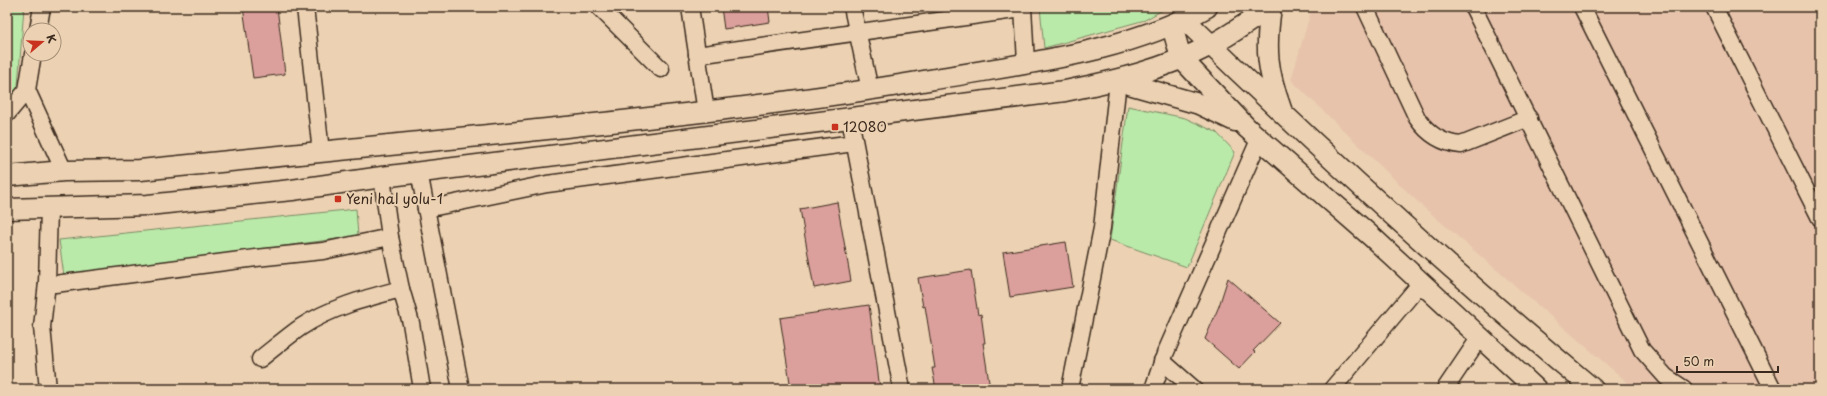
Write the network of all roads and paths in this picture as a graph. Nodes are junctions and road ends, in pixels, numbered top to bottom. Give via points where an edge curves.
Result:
1 (42, 7) edge
2 (305, 7) edge
3 (599, 7) edge
4 (690, 7) edge
5 (852, 7) edge
6 (1207, 7) edge
7 (1271, 7) edge
8 (1365, 7) edge
9 (1473, 7) edge
10 (1582, 7) edge
11 (1714, 7) edge
12 (1023, 8) edge
13 (39, 22) edge
14 (1178, 23) junction
15 (858, 33) junction
16 (1211, 45) junction
17 (697, 55) junction
18 (1181, 58) junction
19 (32, 62) edge
20 (1026, 63) junction
21 (661, 69) dead end
22 (1118, 80) junction
23 (27, 90) junction
24 (870, 90) junction
25 (706, 112) junction
26 (7, 114) edge
27 (1284, 115) junction
28 (850, 118) junction
29 (1529, 118) junction
30 (1253, 134) junction
31 (854, 142) junction
32 (321, 152) junction
33 (64, 171) junction
34 (419, 172) junction
35 (7, 176) edge
36 (382, 177) junction
37 (49, 208) junction
38 (7, 209) edge
39 (426, 209) junction
40 (1820, 218) edge
41 (390, 237) junction
42 (47, 283) junction
43 (1421, 283) junction
44 (401, 289) junction
45 (1480, 337) junction
46 (260, 358) dead end
47 (1162, 361) junction
48 (48, 389) edge
49 (422, 389) edge
50 (461, 389) edge
51 (902, 389) edge
52 (1070, 389) edge
53 (1153, 389) edge
54 (1194, 389) edge
55 (1332, 389) edge
56 (1444, 389) edge
57 (1536, 389) edge
58 (1593, 389) edge
59 (1684, 389) edge
60 (1774, 389) edge

1 - 13 street
2 - 32 street
3 - 21 street
4 - 17 street
5 - 15 street
6 - 14 main road
7 - 16 main road
7 - 27 main road via 1267,52 1271,82
8 - 29 street via 1417,118 1435,137 1447,143 1461,145
9 - 29 street
10 - 60 street
11 - 40 street
12 - 15 street
12 - 20 street
14 - 16 main road
14 - 18 main road
14 - 20 main road via 1132,40
15 - 17 street
15 - 24 street
16 - 18 main road
16 - 27 main road
17 - 25 street
18 - 22 main road
18 - 30 main road
19 - 23 street
20 - 24 main road
22 - 28 main road via 1065,91
22 - 30 main road via 1199,104
22 - 52 street via 1102,228
23 - 26 street
23 - 33 street
24 - 25 main road
25 - 32 main road
27 - 58 main road via 1524,331
28 - 31 street
28 - 34 main road
29 - 59 street via 1642,350 1666,377
30 - 43 main road
30 - 47 street
31 - 39 street via 547,184
31 - 51 street
32 - 33 main road via 140,170
33 - 35 main road
34 - 36 main road
34 - 39 street
36 - 37 main road via 148,206
36 - 41 street
37 - 38 main road
37 - 42 street
39 - 50 street
41 - 42 street via 323,251
41 - 44 street
42 - 48 street via 42,327
43 - 45 main road
43 - 55 street
44 - 46 street via 351,303 317,318 302,326
44 - 49 street via 411,324
45 - 56 street
45 - 57 main road
47 - 53 street
47 - 54 street

